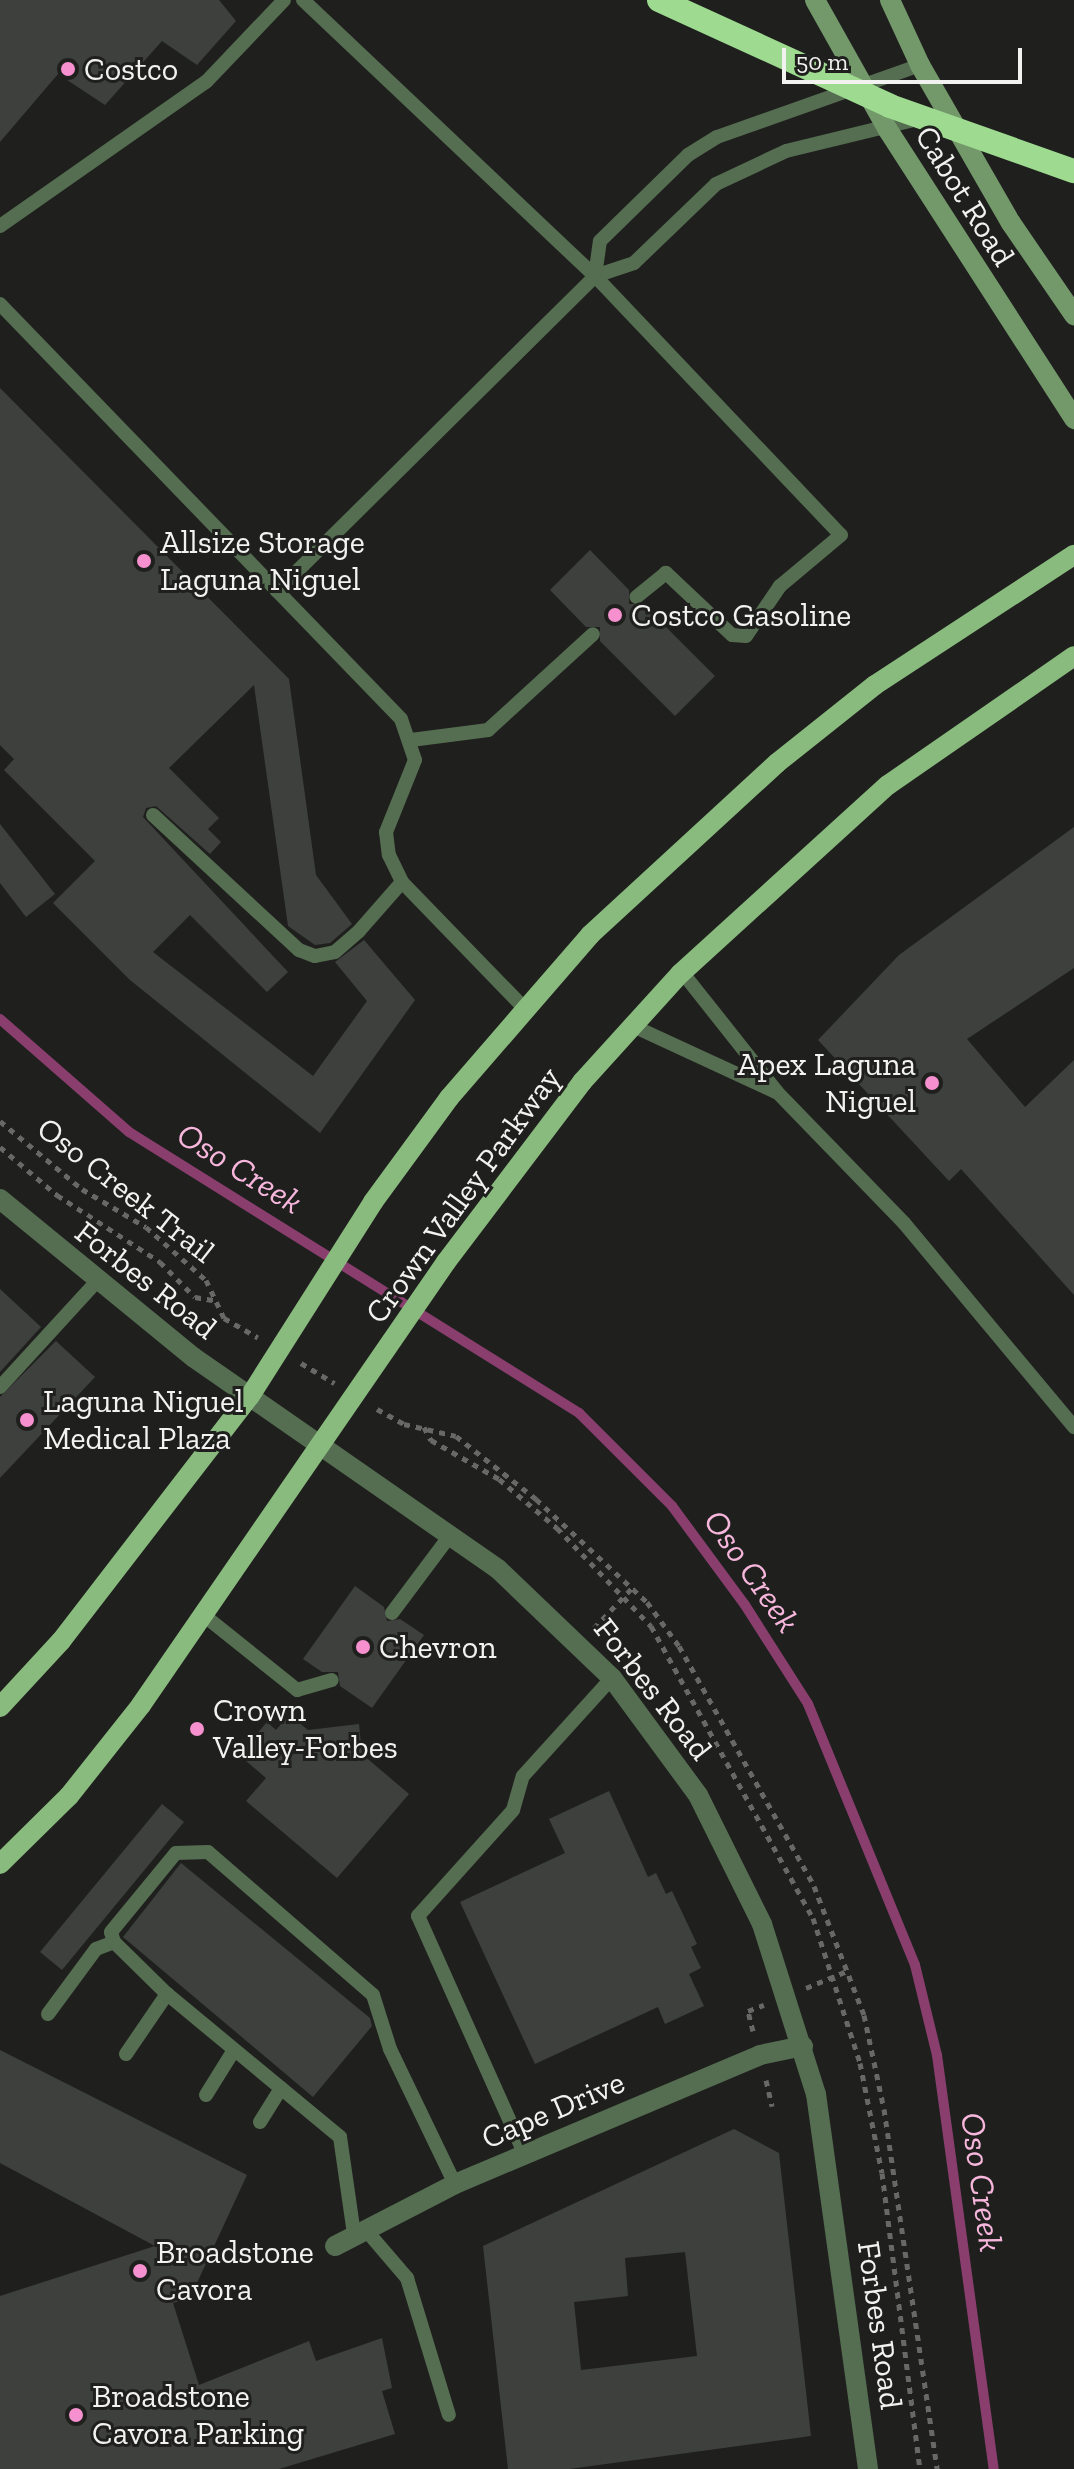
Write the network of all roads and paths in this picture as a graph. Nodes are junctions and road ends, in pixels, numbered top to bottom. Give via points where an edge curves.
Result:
1 (284, 0) edge
2 (303, 0) edge
3 (659, 0) edge
4 (815, 0) edge
5 (890, 0) edge
6 (920, 65) junction
7 (863, 90) junction
8 (945, 110) junction
9 (888, 130) junction
10 (1074, 171) edge
11 (0, 226) edge
12 (595, 276) junction
13 (0, 304) edge
14 (1074, 315) edge
15 (1074, 419) edge
16 (1074, 555) edge
17 (277, 591) junction
18 (636, 597) dead end
19 (593, 634) dead end
20 (1074, 656) edge
21 (411, 740) junction
22 (153, 815) dead end
23 (402, 882) junction
24 (682, 972) junction
25 (524, 1008) junction
26 (633, 1026) junction
27 (777, 1092) junction
28 (0, 1121) edge
29 (0, 1147) edge
30 (0, 1199) edge
31 (99, 1279) junction
32 (217, 1301) junction
33 (279, 1350) junction
34 (0, 1387) edge
35 (250, 1396) junction
36 (355, 1396) junction
37 (404, 1424) dead end
38 (1074, 1427) edge
39 (320, 1444) junction
40 (451, 1534) junction
41 (632, 1588) dead end
42 (392, 1613) dead end
43 (206, 1617) junction
44 (580, 1643) junction
45 (612, 1678) junction
46 (332, 1680) dead end
47 (0, 1707) edge
48 (0, 1864) edge
49 (114, 1942) junction
50 (167, 1994) junction
51 (48, 2014) dead end
52 (803, 2046) junction
53 (234, 2050) junction
54 (126, 2054) dead end
55 (281, 2088) junction
56 (206, 2095) dead end
57 (260, 2122) dead end
58 (525, 2155) junction
59 (455, 2184) junction
60 (360, 2232) junction
61 (335, 2246) dead end
62 (449, 2415) dead end
63 (868, 2469) edge

1 - 11 lane via 206,82
2 - 12 lane
3 - 10 highway, bridge via 890,106
4 - 7 main road, Cabot Road
5 - 6 main road, Cabot Road
6 - 7 lane
6 - 8 main road, Cabot Road
7 - 9 main road, Cabot Road
7 - 12 lane via 766,118 688,155 600,241
8 - 9 lane
8 - 14 main road, Cabot Road
9 - 12 lane via 749,164 693,203 634,263
9 - 15 main road, Cabot Road
12 - 17 lane
12 - 18 lane via 841,535 780,586 752,631 739,637 666,573
13 - 17 lane
16 - 25 main road, Crown Valley Parkway via 875,685 777,763 590,935
17 - 21 lane via 401,719
19 - 21 lane via 488,730
20 - 24 main road, Crown Valley Parkway via 888,785
21 - 23 lane via 415,760 386,832
22 - 23 lane via 299,950 315,956 335,952
23 - 25 lane
24 - 26 main road, Crown Valley Parkway
24 - 27 lane
25 - 33 main road, Crown Valley Parkway via 373,1202
26 - 27 lane
26 - 36 main road, Crown Valley Parkway via 533,1142
27 - 38 lane via 904,1223
28 - 32 path, Oso Creek Trail via 82,1189 146,1227 206,1280
29 - 32 path, Oso Creek Trail via 57,1195 148,1253 195,1297
30 - 31 street, Forbes Road
31 - 34 lane
31 - 35 street, Forbes Road
32 - 33 path, Oso Creek Trail via 224,1318
33 - 35 main road, Crown Valley Parkway
33 - 36 path, Oso Creek Trail
35 - 39 street, Forbes Road
35 - 47 main road, Crown Valley Parkway via 61,1641
36 - 37 path, Oso Creek Trail
36 - 39 main road, Crown Valley Parkway
39 - 40 street, Forbes Road
39 - 43 main road, Crown Valley Parkway
40 - 42 lane
40 - 44 street, Forbes Road
41 - 44 path
43 - 46 lane via 297,1690
43 - 48 main road, Crown Valley Parkway via 69,1796
44 - 45 street, Forbes Road
45 - 52 street, Forbes Road via 724,1840 762,1924
45 - 58 lane via 523,1776 513,1810 418,1916
49 - 50 lane
49 - 51 lane via 96,1949
49 - 59 lane via 111,1932 176,1853 208,1852 373,1995
50 - 53 lane
50 - 54 lane
52 - 58 street, Cape Drive via 760,2055
52 - 63 street, Forbes Road via 829,2174
53 - 55 lane
53 - 56 lane
55 - 57 lane
55 - 60 lane via 340,2137
58 - 59 street, Cape Drive
59 - 60 street, Cape Drive
60 - 61 street, Cape Drive
60 - 62 lane via 407,2278

